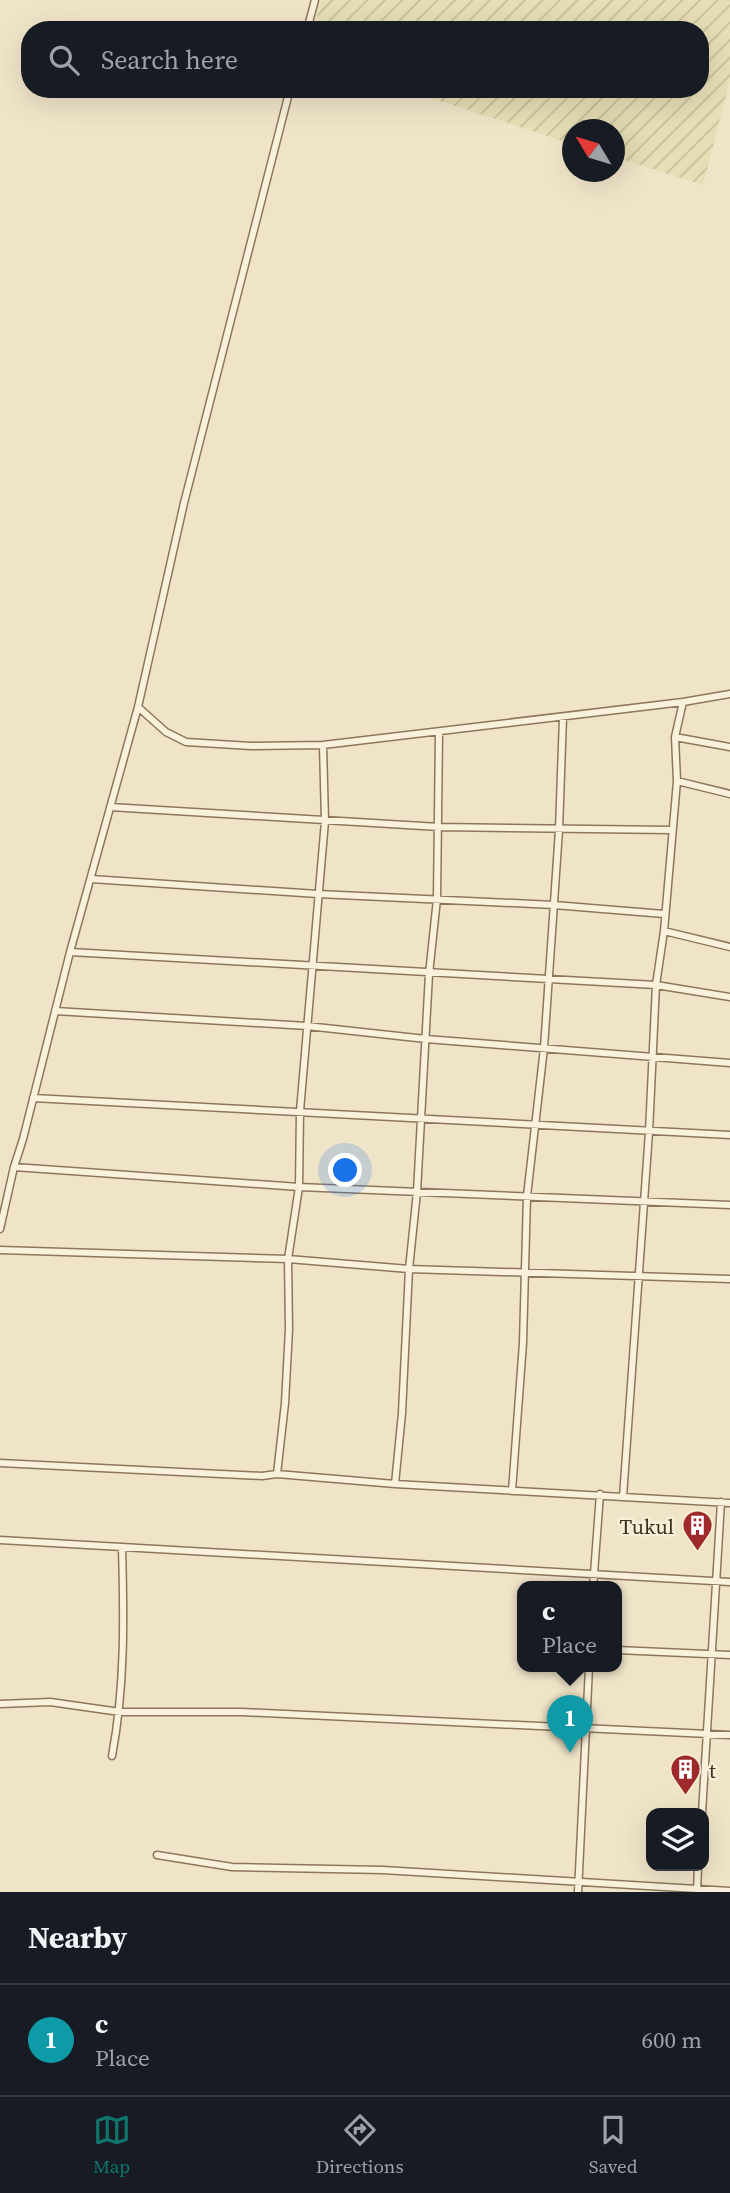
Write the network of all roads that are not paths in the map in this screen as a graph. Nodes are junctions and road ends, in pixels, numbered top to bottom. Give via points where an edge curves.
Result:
1 (315, 0) edge
2 (309, 21) edge
3 (288, 98) edge
4 (730, 694) edge
5 (683, 702) junction
6 (138, 707) junction
7 (563, 717) junction
8 (439, 732) junction
9 (675, 737) junction
10 (323, 745) junction
11 (730, 747) edge
12 (677, 781) junction
13 (730, 794) edge
14 (110, 807) junction
15 (325, 821) junction
16 (439, 827) junction
17 (559, 830) junction
18 (671, 830) junction
19 (92, 878) junction
20 (318, 894) junction
21 (437, 900) junction
22 (554, 905) junction
23 (664, 914) junction
24 (664, 930) junction
25 (730, 947) edge
26 (70, 952) junction
27 (313, 966) junction
28 (429, 974) junction
29 (549, 980) junction
30 (656, 985) junction
31 (730, 996) edge
32 (55, 1011) junction
33 (307, 1026) junction
34 (426, 1039) junction
35 (544, 1048) junction
36 (654, 1055) junction
37 (730, 1063) edge
38 (33, 1098) junction
39 (299, 1111) junction
40 (420, 1118) junction
41 (534, 1125) junction
42 (649, 1132) junction
43 (730, 1135) edge
44 (13, 1167) junction
45 (299, 1187) junction
46 (416, 1192) junction
47 (527, 1196) junction
48 (643, 1203) junction
49 (730, 1205) edge
50 (0, 1229) edge
51 (0, 1250) edge
52 (288, 1259) junction
53 (409, 1269) junction
54 (526, 1272) junction
55 (639, 1275) junction
56 (730, 1279) edge
57 (0, 1464) edge
58 (277, 1474) junction
59 (395, 1483) junction
60 (512, 1491) junction
61 (600, 1494) junction
62 (623, 1497) junction
63 (722, 1502) junction
64 (730, 1503) edge
65 (0, 1540) edge
66 (121, 1548) junction
67 (594, 1576) junction
68 (716, 1580) junction
69 (594, 1581) edge
70 (730, 1582) edge
71 (622, 1650) edge
72 (711, 1655) junction
73 (730, 1656) edge
74 (589, 1672) edge
75 (0, 1704) edge
76 (120, 1712) junction
77 (587, 1730) junction
78 (708, 1734) junction
79 (730, 1735) edge
80 (112, 1756) dead end
81 (702, 1808) edge
82 (157, 1856) dead end
83 (698, 1871) edge
84 (579, 1881) junction
85 (697, 1890) edge
86 (730, 1891) edge
87 (578, 1892) edge

1 - 2 street
3 - 6 street via 184,503
4 - 5 street
5 - 7 street
5 - 9 street
6 - 10 street via 166,732 186,742
6 - 14 street
7 - 8 street
7 - 17 street
8 - 10 street
8 - 16 street
9 - 11 street
9 - 12 street
10 - 15 street
12 - 13 street
12 - 18 street
14 - 15 street
14 - 19 street
15 - 16 street
15 - 20 street
16 - 17 street
16 - 21 street
17 - 18 street
17 - 22 street
18 - 23 street
19 - 20 street
19 - 26 street
20 - 21 street
20 - 27 street
21 - 22 street
21 - 28 street
22 - 23 street
22 - 29 street
23 - 24 street
24 - 25 street
24 - 30 street
26 - 27 street
26 - 32 street
27 - 28 street
27 - 33 street
28 - 29 street
28 - 34 street
29 - 30 street
29 - 35 street
30 - 31 street
30 - 36 street
32 - 33 street
32 - 38 street
33 - 34 street
33 - 39 street
34 - 35 street
34 - 40 street
35 - 36 street
35 - 41 street
36 - 37 street
36 - 42 street
38 - 39 street
38 - 44 street
39 - 40 street
39 - 45 street
40 - 41 street
40 - 46 street
41 - 42 street
41 - 47 street
42 - 43 street
42 - 48 street
44 - 45 street
44 - 50 street
45 - 46 street
45 - 52 street
46 - 47 street
46 - 53 street
47 - 48 street
47 - 54 street
48 - 49 street
48 - 55 street
51 - 52 street
52 - 53 street
52 - 58 street via 286,1390
53 - 54 street
53 - 59 street
54 - 55 street
54 - 60 street
55 - 56 street
55 - 62 street
57 - 58 street
58 - 59 street
59 - 60 street
60 - 61 street
61 - 62 street
61 - 67 street
62 - 63 street
63 - 64 street
63 - 68 street
65 - 66 street
66 - 67 street
66 - 76 street
67 - 68 street
67 - 69 street
68 - 70 street
68 - 72 street
71 - 72 street
72 - 73 street
72 - 78 street
74 - 77 street
75 - 76 street via 50,1702
76 - 77 street via 242,1712
76 - 80 street
77 - 78 street
77 - 84 street
78 - 79 street
78 - 81 street
82 - 84 street via 232,1867
83 - 85 street
84 - 85 street
84 - 87 street
85 - 86 street

